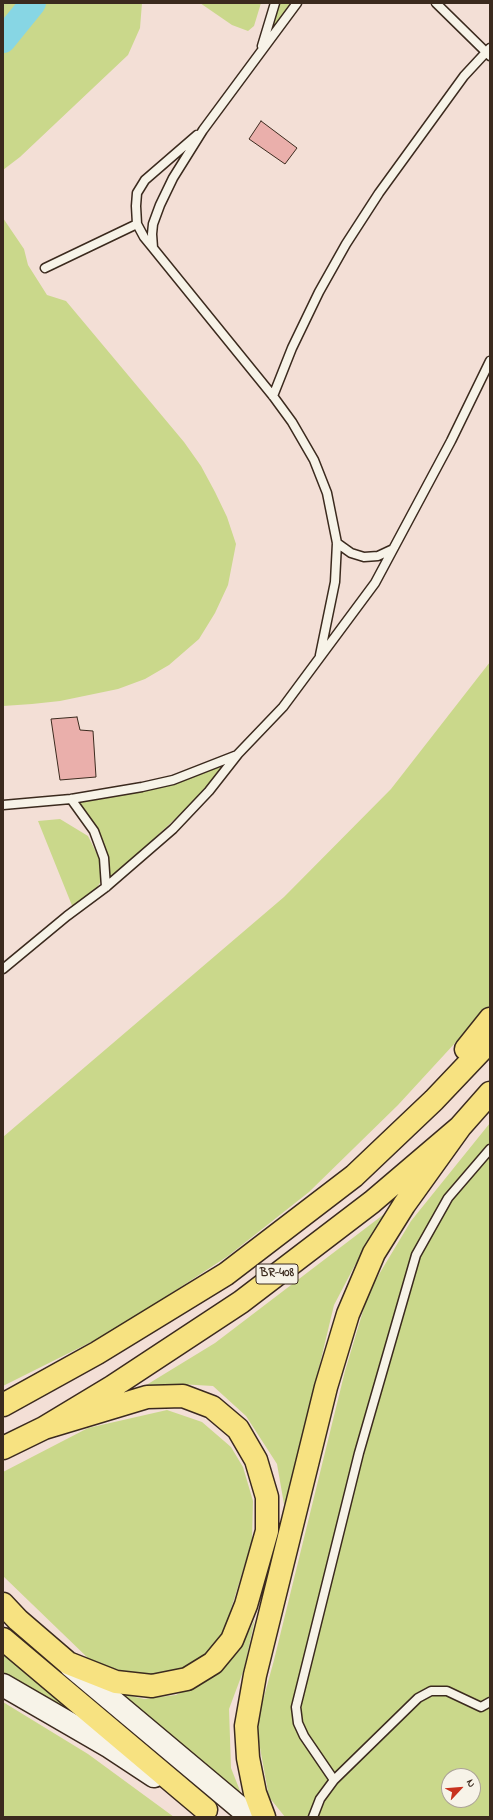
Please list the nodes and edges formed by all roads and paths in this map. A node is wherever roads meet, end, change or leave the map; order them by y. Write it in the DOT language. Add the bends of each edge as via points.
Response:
graph roads {
  1 [pos="275,3"];
  2 [pos="297,3"];
  3 [pos="436,3"];
  4 [pos="261,51"];
  5 [pos="489,52"];
  6 [pos="203,130"];
  7 [pos="137,224"];
  8 [pos="153,248"];
  9 [pos="45,268"];
  10 [pos="490,362"];
  11 [pos="273,396"];
  12 [pos="336,543"];
  13 [pos="393,549"];
  14 [pos="320,659"];
  15 [pos="238,754"];
  16 [pos="71,799"];
  17 [pos="3,806"];
  18 [pos="106,887"];
  19 [pos="3,969"];
  20 [pos="490,1019"];
  21 [pos="490,1040"];
  22 [pos="490,1093"];
  23 [pos="408,1125"];
  24 [pos="460,1127"];
  25 [pos="490,1149"];
  26 [pos="3,1405"];
  27 [pos="44,1428"];
  28 [pos="3,1448"];
  29 [pos="3,1604"];
  30 [pos="3,1639"];
  31 [pos="68,1663"];
  32 [pos="3,1685"];
  33 [pos="490,1702"];
  34 [pos="334,1780"];
  35 [pos="211,1814"];
  36 [pos="251,1817"];
  37 [pos="264,1817"];
  38 [pos="313,1817"];
  1 -- 4 [label="lane"];
  2 -- 4 [label="lane"];
  3 -- 5 [label="lane"];
  4 -- 6 [label="lane"];
  5 -- 11 [label="lane" via="464,76 379,193 346,244 292,348"];
  6 -- 7 [label="lane" via="145,180 137,193"];
  6 -- 8 [label="lane" via="173,178 160,205 153,224"];
  7 -- 8 [label="lane"];
  7 -- 9 [label="lane"];
  8 -- 11 [label="lane"];
  10 -- 13 [label="lane"];
  11 -- 12 [label="lane" via="314,460 327,493"];
  12 -- 13 [label="lane" via="364,557 378,556"];
  12 -- 14 [label="lane" via="335,582"];
  13 -- 14 [label="lane" via="375,583"];
  14 -- 15 [label="lane" via="283,707"];
  15 -- 16 [label="lane" via="173,780"];
  15 -- 18 [label="lane" via="209,791 173,829"];
  16 -- 17 [label="lane"];
  16 -- 18 [label="lane" via="94,831 104,858"];
  18 -- 19 [label="lane"];
  20 -- 23 [label="highway"];
  21 -- 23 [label="highway, BR-408"];
  22 -- 24 [label="highway, BR-408"];
  23 -- 26 [label="highway, BR-408" via="354,1176 226,1274 98,1354"];
  24 -- 27 [label="highway, BR-408" via="372,1202 241,1302 112,1387"];
  24 -- 37 [label="highway" via="404,1205 374,1254 348,1314 326,1387 255,1675 246,1726 248,1758 255,1793"];
  25 -- 34 [label="lane" via="448,1198 416,1255 359,1453 301,1684 296,1707 298,1723"];
  27 -- 28 [label="highway, BR-408"];
  27 -- 31 [label="highway" via="148,1398 183,1396 212,1407 238,1429 256,1460 268,1497 267,1531 246,1605 232,1640 213,1663 187,1679 152,1686 116,1682"];
  29 -- 31 [label="highway"];
  30 -- 35 [label="highway"];
  31 -- 36 [label="street"];
  32 -- 35 [label="street" via="110,1747"];
  33 -- 34 [label="lane" via="481,1707 447,1691 431,1692 418,1698"];
  34 -- 38 [label="lane" via="320,1799"];
}
